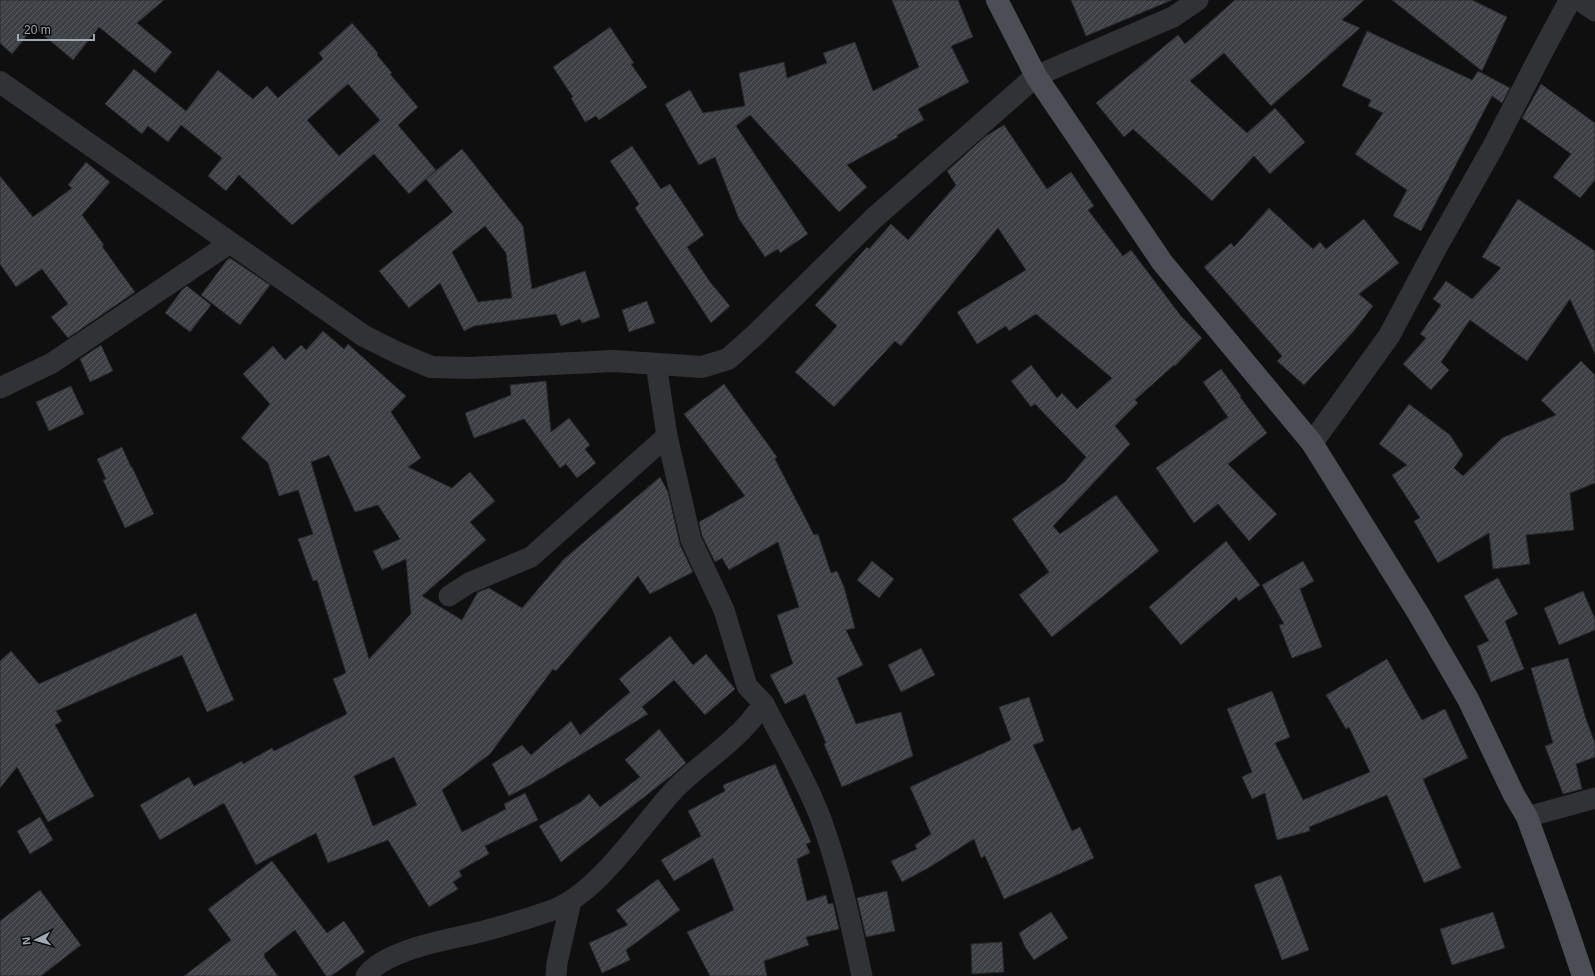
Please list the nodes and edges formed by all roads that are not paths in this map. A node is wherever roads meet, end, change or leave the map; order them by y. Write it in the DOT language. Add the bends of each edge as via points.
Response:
graph roads {
  1 [pos="997,0"];
  2 [pos="1198,0"];
  3 [pos="1570,0"];
  4 [pos="1579,0"];
  5 [pos="1595,11"];
  6 [pos="1036,76"];
  7 [pos="0,82"];
  8 [pos="230,243"];
  9 [pos="656,364"];
  10 [pos="0,388"];
  11 [pos="667,436"];
  12 [pos="1312,443"];
  13 [pos="449,596"];
  14 [pos="764,704"];
  15 [pos="1595,798"];
  16 [pos="1527,817"];
  17 [pos="571,901"];
  18 [pos="366,976"];
  19 [pos="556,976"];
  20 [pos="862,976"];
  21 [pos="1583,976"];
  1 -- 6 [label="main road"];
  2 -- 6 [label="street" via="1173,17"];
  3 -- 12 [label="street" via="1390,336"];
  4 -- 5 [label="street"];
  6 -- 9 [label="street" via="873,219 756,335 728,359 702,367"];
  6 -- 12 [label="main road" via="1162,262"];
  7 -- 8 [label="street"];
  8 -- 9 [label="street" via="364,336 431,367 470,368 614,361"];
  8 -- 10 [label="street" via="52,363"];
  9 -- 11 [label="street"];
  11 -- 13 [label="street" via="531,557 469,583"];
  11 -- 14 [label="street" via="691,540 724,610 747,686"];
  12 -- 16 [label="main road" via="1418,613 1468,699"];
  14 -- 17 [label="street" via="739,734 676,789 601,876"];
  14 -- 20 [label="street" via="822,821 840,876"];
  15 -- 16 [label="street"];
  16 -- 21 [label="main road"];
  17 -- 18 [label="street" via="551,911 391,956"];
  17 -- 19 [label="street"];
}
